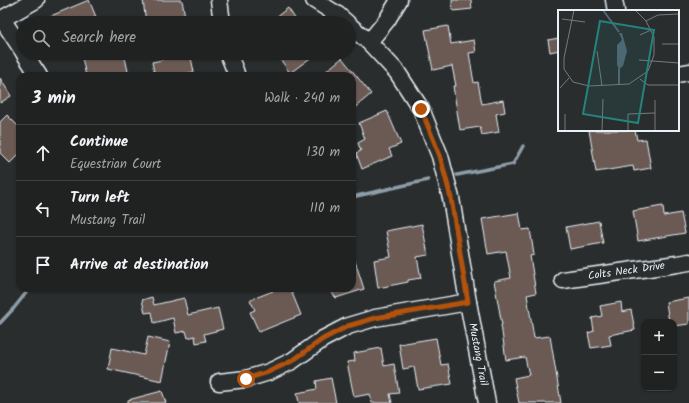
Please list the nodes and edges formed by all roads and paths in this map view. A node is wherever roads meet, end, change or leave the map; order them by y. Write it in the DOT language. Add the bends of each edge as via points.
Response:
graph roads {
  1 [pos="36,0"];
  2 [pos="219,0"];
  3 [pos="314,0"];
  4 [pos="400,0"];
  5 [pos="614,0"];
  6 [pos="616,10"];
  7 [pos="221,16"];
  8 [pos="338,16"];
  9 [pos="1,19"];
  10 [pos="356,31"];
  11 [pos="16,41"];
  12 [pos="369,42"];
  13 [pos="29,60"];
  14 [pos="231,60"];
  15 [pos="36,72"];
  16 [pos="236,72"];
  17 [pos="689,72"];
  18 [pos="679,74"];
  19 [pos="689,262"];
  20 [pos="563,280"];
  21 [pos="468,302"];
  22 [pos="219,382"];
  23 [pos="487,403"];
  1 -- 9 [label="street"];
  2 -- 7 [label="street"];
  3 -- 8 [label="street, Mustang Trail"];
  4 -- 12 [label="street"];
  5 -- 6 [label="street"];
  9 -- 11 [label="street"];
  10 -- 12 [label="street, Mustang Trail"];
  12 -- 21 [label="street, Mustang Trail" via="397,72 421,109 440,156 451,198"];
  13 -- 15 [label="street"];
  14 -- 16 [label="street"];
  17 -- 18 [label="street"];
  19 -- 20 [label="street, Colts Neck Drive"];
  21 -- 22 [label="street" via="375,318 348,326 323,339 292,361 268,372 246,379"];
  21 -- 23 [label="street, Mustang Trail"];
}
